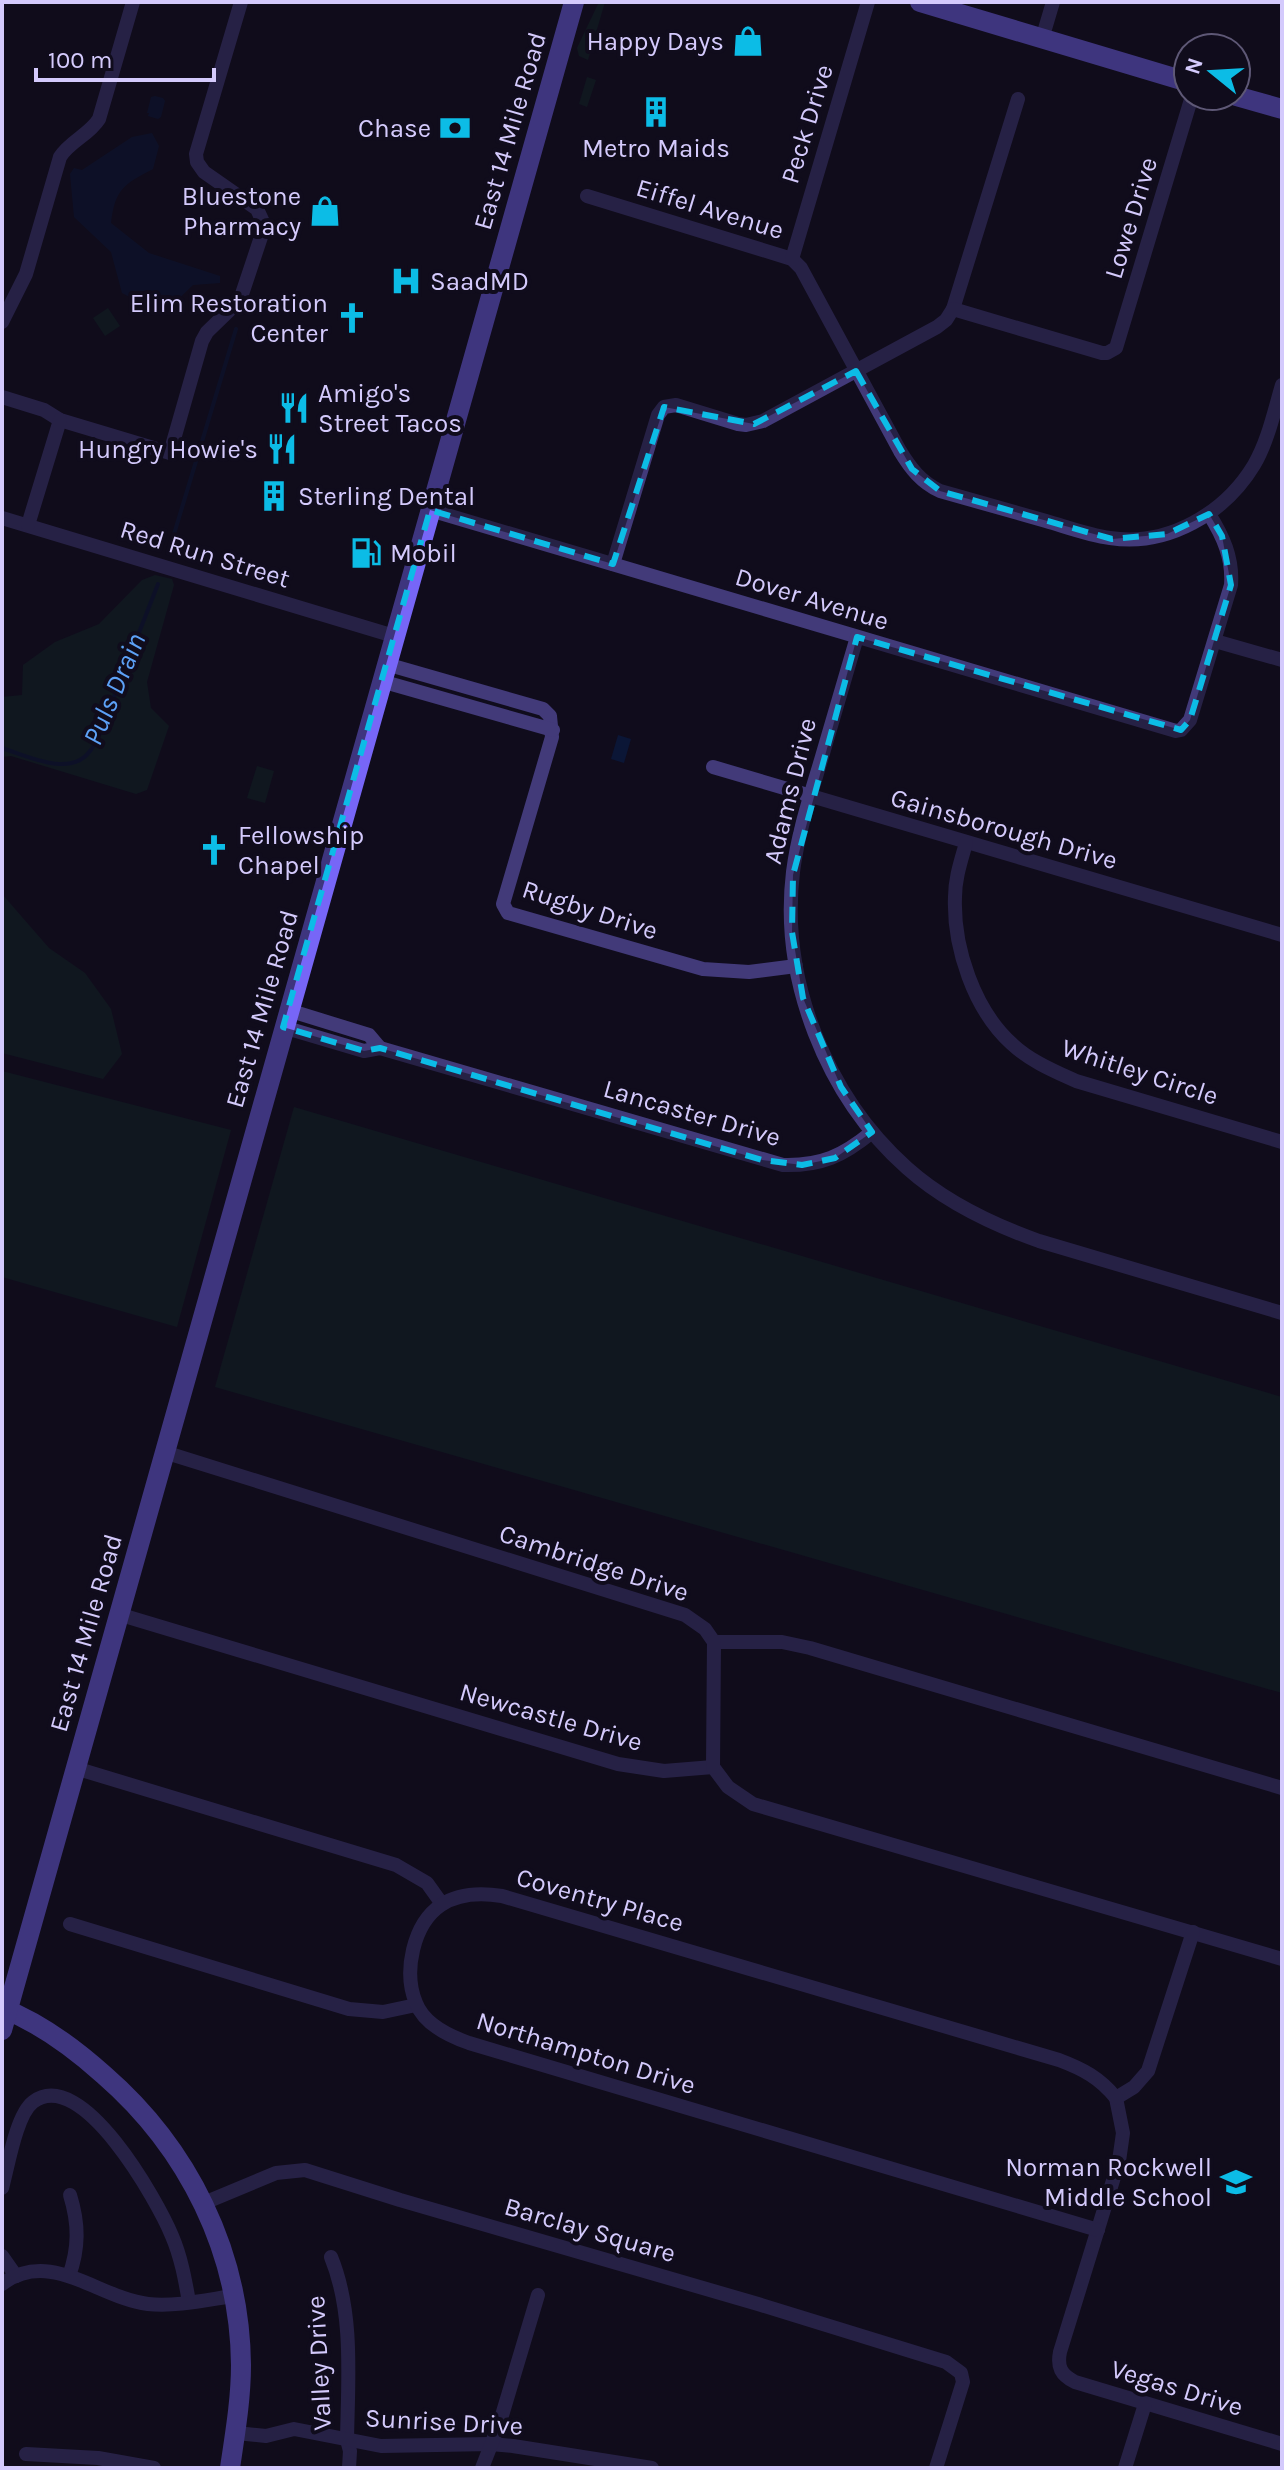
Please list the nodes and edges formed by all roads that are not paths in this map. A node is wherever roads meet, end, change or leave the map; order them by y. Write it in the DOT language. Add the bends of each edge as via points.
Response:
graph roads {
  1 [pos="133,2"];
  2 [pos="241,2"];
  3 [pos="574,2"];
  4 [pos="868,2"];
  5 [pos="920,2"];
  6 [pos="1053,2"];
  7 [pos="1042,39"];
  8 [pos="1172,77"];
  9 [pos="1018,99"];
  10 [pos="1252,101"];
  11 [pos="1282,109"];
  12 [pos="1187,112"];
  13 [pos="587,196"];
  14 [pos="792,259"];
  15 [pos="953,309"];
  16 [pos="2,322"];
  17 [pos="856,371"];
  18 [pos="1282,385"];
  19 [pos="2,397"];
  20 [pos="60,420"];
  21 [pos="430,510"];
  22 [pos="1209,514"];
  23 [pos="2,518"];
  24 [pos="28,525"];
  25 [pos="613,564"];
  26 [pos="394,636"];
  27 [pos="857,637"];
  28 [pos="1215,641"];
  29 [pos="1282,660"];
  30 [pos="384,672"];
  31 [pos="713,767"];
  32 [pos="810,796"];
  33 [pos="966,843"];
  34 [pos="1282,935"];
  35 [pos="796,966"];
  36 [pos="286,1019"];
  37 [pos="872,1132"];
  38 [pos="1282,1142"];
  39 [pos="1282,1313"];
  40 [pos="164,1452"];
  41 [pos="118,1614"];
  42 [pos="714,1642"];
  43 [pos="713,1767"];
  44 [pos="75,1768"];
  45 [pos="1282,1788"];
  46 [pos="442,1904"];
  47 [pos="70,1924"];
  48 [pos="1193,1932"];
  49 [pos="1282,1959"];
  50 [pos="416,2005"];
  51 [pos="5,2009"];
  52 [pos="2,2030"];
  53 [pos="1116,2098"];
  54 [pos="2,2188"];
  55 [pos="70,2195"];
  56 [pos="204,2203"];
  57 [pos="1098,2230"];
  58 [pos="2,2256"];
  59 [pos="331,2257"];
  60 [pos="16,2276"];
  61 [pos="69,2276"];
  62 [pos="2,2284"];
  63 [pos="538,2295"];
  64 [pos="233,2296"];
  65 [pos="189,2302"];
  66 [pos="1145,2404"];
  67 [pos="236,2433"];
  68 [pos="347,2440"];
  69 [pos="491,2444"];
  70 [pos="1282,2444"];
  71 [pos="26,2454"];
  72 [pos="154,2468"];
  73 [pos="230,2468"];
  74 [pos="349,2468"];
  75 [pos="482,2468"];
  76 [pos="652,2468"];
  77 [pos="936,2468"];
  78 [pos="1125,2468"];
  1 -- 16 [label="street" via="99,119 60,157 26,274"];
  2 -- 20 [label="street" via="196,154 204,172 257,209 263,222 240,300 202,341 170,453"];
  3 -- 21 [label="main road, East 14 Mile Road"];
  4 -- 14 [label="street, Peck Drive"];
  5 -- 7 [label="main road"];
  6 -- 7 [label="street"];
  7 -- 8 [label="main road"];
  9 -- 15 [label="street"];
  10 -- 11 [label="main road"];
  12 -- 15 [label="street, Lowe Drive" via="1112,351 1102,353"];
  13 -- 14 [label="street, Eiffel Avenue"];
  14 -- 17 [label="street, Eiffel Avenue"];
  15 -- 17 [label="street" via="937,327"];
  17 -- 22 [label="street, Eiffel Avenue" via="912,469 940,491 1112,539 1167,534"];
  17 -- 25 [label="street" via="754,424 676,405 664,407"];
  18 -- 22 [label="street, Eiffel Avenue" via="1254,465"];
  19 -- 20 [label="street"];
  20 -- 24 [label="street"];
  21 -- 25 [label="street, Dover Avenue"];
  21 -- 26 [label="main road, East 14 Mile Road"];
  22 -- 28 [label="street" via="1222,536 1232,573"];
  23 -- 24 [label="street, Red Run Street"];
  24 -- 26 [label="street, Red Run Street"];
  25 -- 27 [label="street, Dover Avenue"];
  26 -- 30 [label="main road, East 14 Mile Road"];
  27 -- 28 [label="street, Dover Avenue" via="1169,730 1181,730 1190,720"];
  27 -- 32 [label="street, Adams Drive"];
  28 -- 29 [label="street"];
  30 -- 35 [label="street, Rugby Drive" via="553,730 504,898 508,913 703,969 749,972"];
  30 -- 36 [label="main road, East 14 Mile Road"];
  31 -- 32 [label="street, Gainsborough Drive"];
  32 -- 33 [label="street, Gainsborough Drive"];
  32 -- 35 [label="street, Adams Drive" via="793,875"];
  33 -- 34 [label="street, Gainsborough Drive"];
  33 -- 38 [label="street, Whitley Circle" via="954,900 960,947 970,982 1011,1043 1076,1081"];
  35 -- 37 [label="street, Adams Drive" via="825,1057"];
  36 -- 37 [label="street, Lancaster Drive" via="364,1051 380,1048 783,1165 835,1158"];
  36 -- 40 [label="main road, East 14 Mile Road"];
  37 -- 39 [label="street" via="924,1181 1002,1227"];
  40 -- 41 [label="main road, East 14 Mile Road"];
  40 -- 42 [label="street, Cambridge Drive" via="685,1615"];
  41 -- 43 [label="street, Newcastle Drive" via="618,1764 664,1771"];
  41 -- 44 [label="main road, East 14 Mile Road"];
  42 -- 43 [label="street"];
  42 -- 45 [label="street" via="769,1641 810,1648"];
  43 -- 48 [label="street" via="728,1787 753,1804"];
  44 -- 46 [label="street" via="396,1865 421,1877"];
  44 -- 51 [label="main road, East 14 Mile Road"];
  46 -- 50 [label="street" via="424,1925 412,1956"];
  46 -- 53 [label="street, Coventry Place" via="479,1894 502,1896 1059,2060 1088,2071"];
  47 -- 50 [label="street" via="349,2009 383,2012"];
  48 -- 49 [label="street"];
  48 -- 53 [label="street" via="1154,2060 1143,2079"];
  50 -- 57 [label="street, Northampton Drive" via="433,2024 469,2043"];
  51 -- 52 [label="main road, East 14 Mile Road"];
  51 -- 56 [label="main road" via="84,2059 127,2095 168,2143"];
  53 -- 57 [label="street" via="1122,2146"];
  54 -- 65 [label="street" via="23,2116 33,2102 65,2097 118,2147 145,2182 174,2239"];
  55 -- 61 [label="street" via="78,2237"];
  56 -- 64 [label="main road" via="223,2249"];
  56 -- 77 [label="street, Barclay Square" via="276,2173 305,2170 933,2357 961,2373 963,2382"];
  57 -- 66 [label="street, Vegas Drive" via="1060,2352 1061,2371 1075,2382"];
  58 -- 60 [label="street"];
  59 -- 68 [label="street, Valley Drive" via="347,2325"];
  60 -- 61 [label="street" via="41,2270"];
  60 -- 62 [label="street"];
  61 -- 65 [label="street" via="134,2301"];
  63 -- 69 [label="street"];
  64 -- 65 [label="street"];
  64 -- 67 [label="main road" via="241,2366"];
  66 -- 70 [label="street, Vegas Drive"];
  66 -- 78 [label="street"];
  67 -- 68 [label="street, Sunrise Drive" via="266,2436 294,2429"];
  67 -- 73 [label="main road"];
  68 -- 69 [label="street, Sunrise Drive" via="408,2447"];
  68 -- 74 [label="street, Valley Drive"];
  69 -- 75 [label="street"];
  69 -- 76 [label="street, Sunrise Drive"];
  71 -- 72 [label="street"];
}
